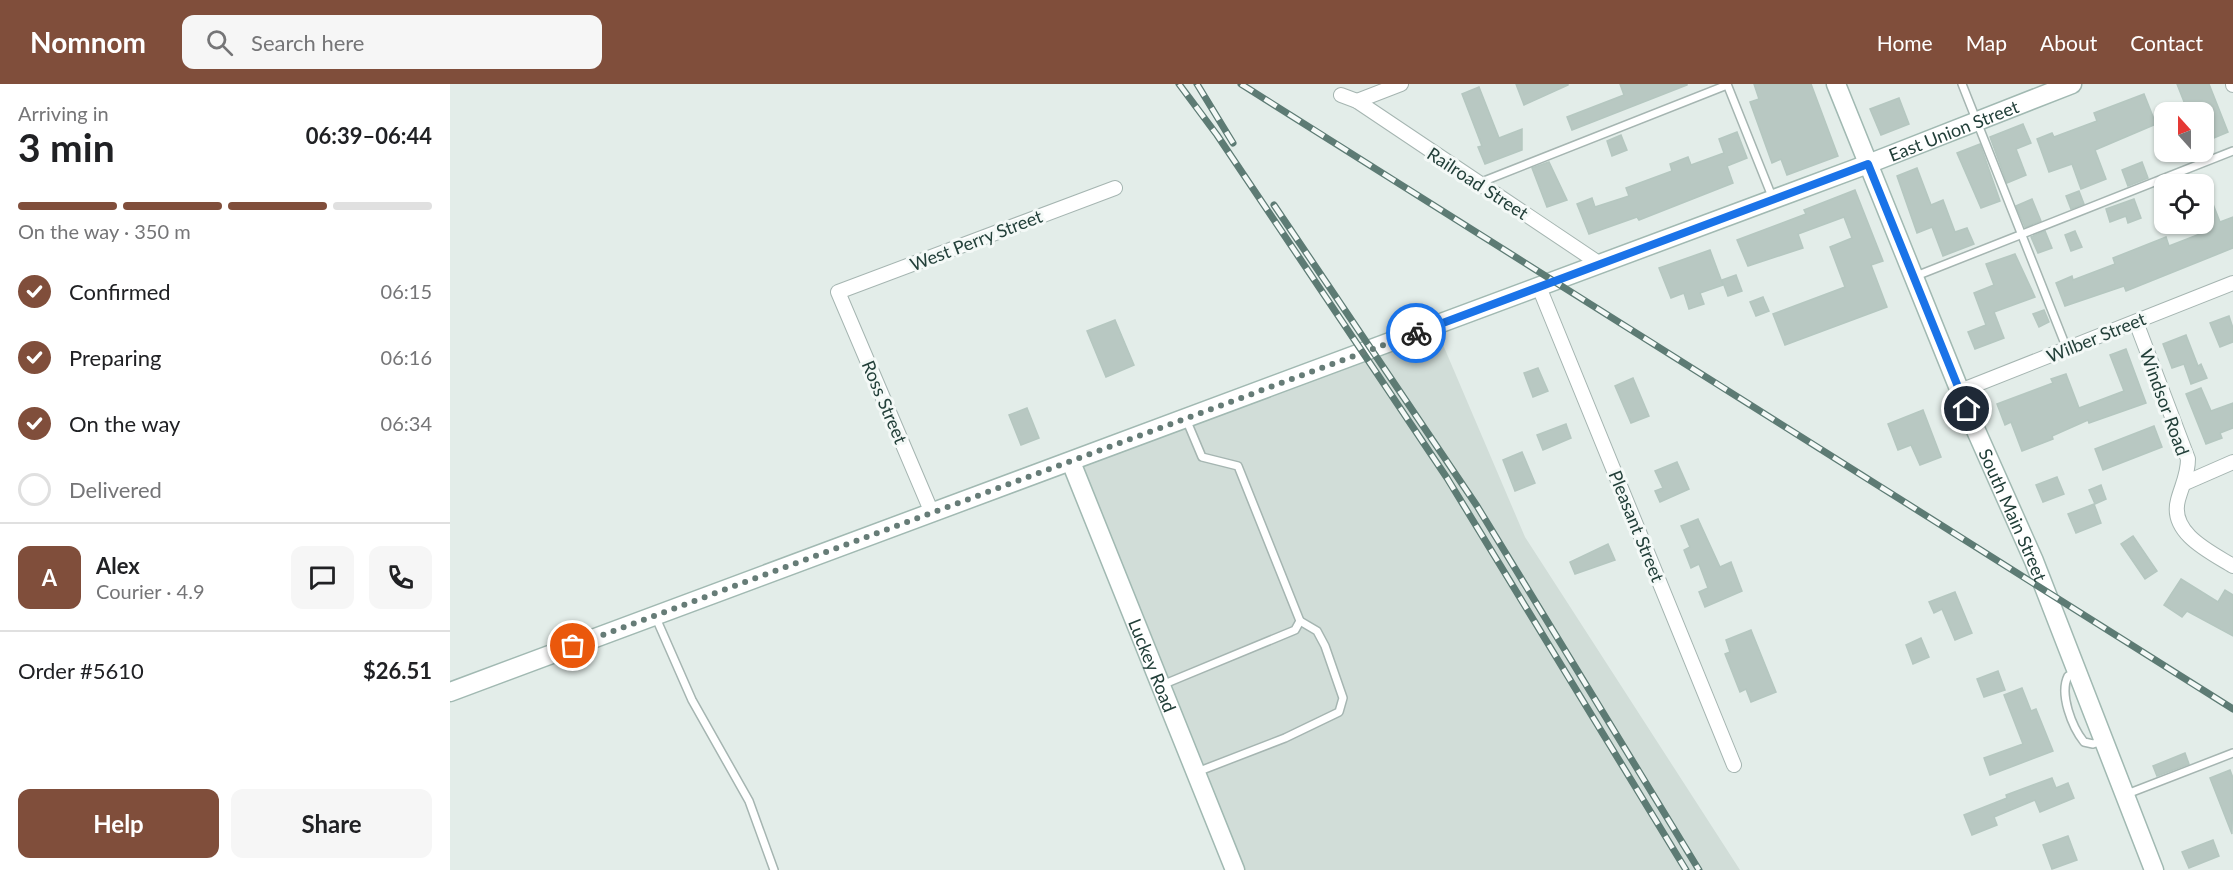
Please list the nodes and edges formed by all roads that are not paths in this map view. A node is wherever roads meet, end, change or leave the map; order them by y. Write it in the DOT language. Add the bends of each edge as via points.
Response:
graph roads {
  1 [pos="1401,84"];
  2 [pos="1727,84"];
  3 [pos="1836,84"];
  4 [pos="1962,84"];
  5 [pos="2072,84"];
  6 [pos="1341,95"];
  7 [pos="1357,101"];
  8 [pos="1977,121"];
  9 [pos="2233,151"];
  10 [pos="1868,164"];
  11 [pos="1479,183"];
  12 [pos="1115,188"];
  13 [pos="1773,200"];
  14 [pos="2022,234"];
  15 [pos="1600,264"];
  16 [pos="1914,277"];
  17 [pos="2233,283"];
  18 [pos="1539,287"];
  19 [pos="838,292"];
  20 [pos="2136,321"];
  21 [pos="2067,349"];
  22 [pos="1960,391"];
  23 [pos="1186,418"];
  24 [pos="1071,462"];
  25 [pos="2233,462"];
  26 [pos="2185,483"];
  27 [pos="932,513"];
  28 [pos="2233,567"];
  29 [pos="656,616"];
  30 [pos="1300,621"];
  31 [pos="1159,686"];
  32 [pos="450,692"];
  33 [pos="2233,753"];
  34 [pos="1734,765"];
  35 [pos="1195,773"];
  36 [pos="2125,795"];
  37 [pos="774,870"];
  38 [pos="1235,870"];
  39 [pos="2154,870"];
  1 -- 7 [label="street"];
  2 -- 11 [label="lane"];
  2 -- 13 [label="lane"];
  3 -- 10 [label="street, South Main Street"];
  4 -- 8 [label="lane"];
  5 -- 8 [label="street, East Union Street"];
  6 -- 7 [label="street, Railroad Street"];
  7 -- 11 [label="street, Railroad Street"];
  8 -- 10 [label="street, East Union Street"];
  8 -- 14 [label="lane"];
  9 -- 14 [label="lane"];
  10 -- 13 [label="street, East Union Street"];
  10 -- 16 [label="street, South Main Street"];
  11 -- 15 [label="street, Railroad Street"];
  12 -- 19 [label="street, West Perry Street"];
  13 -- 15 [label="street, East Union Street"];
  14 -- 16 [label="lane"];
  14 -- 21 [label="lane"];
  15 -- 18 [label="street, East Union Street"];
  16 -- 22 [label="street, South Main Street"];
  17 -- 20 [label="street, Wilber Street"];
  18 -- 23 [label="street, East Union Street"];
  18 -- 34 [label="street, Pleasant Street"];
  19 -- 27 [label="street, Ross Street"];
  20 -- 21 [label="street, Wilber Street"];
  20 -- 26 [label="street, Windsor Road" via="2188,459"];
  21 -- 22 [label="street, Wilber Street"];
  22 -- 36 [label="street, South Main Street" via="2034,561"];
  23 -- 24 [label="street, East Union Street"];
  23 -- 30 [label="lane" via="1202,456 1238,466"];
  24 -- 27 [label="street, East Union Street"];
  24 -- 31 [label="street, Luckey Road"];
  25 -- 26 [label="street"];
  26 -- 28 [label="street, Windsor Road" via="2176,507 2184,532"];
  27 -- 29 [label="street, East Union Street"];
  29 -- 32 [label="street, East Union Street"];
  29 -- 37 [label="lane" via="692,700 749,801"];
  30 -- 31 [label="lane" via="1294,630"];
  30 -- 35 [label="lane" via="1317,631 1325,646 1343,698 1339,712"];
  31 -- 35 [label="street, Luckey Road"];
  33 -- 36 [label="lane"];
  35 -- 38 [label="street, Luckey Road"];
  36 -- 39 [label="street, South Main Street"];
}
